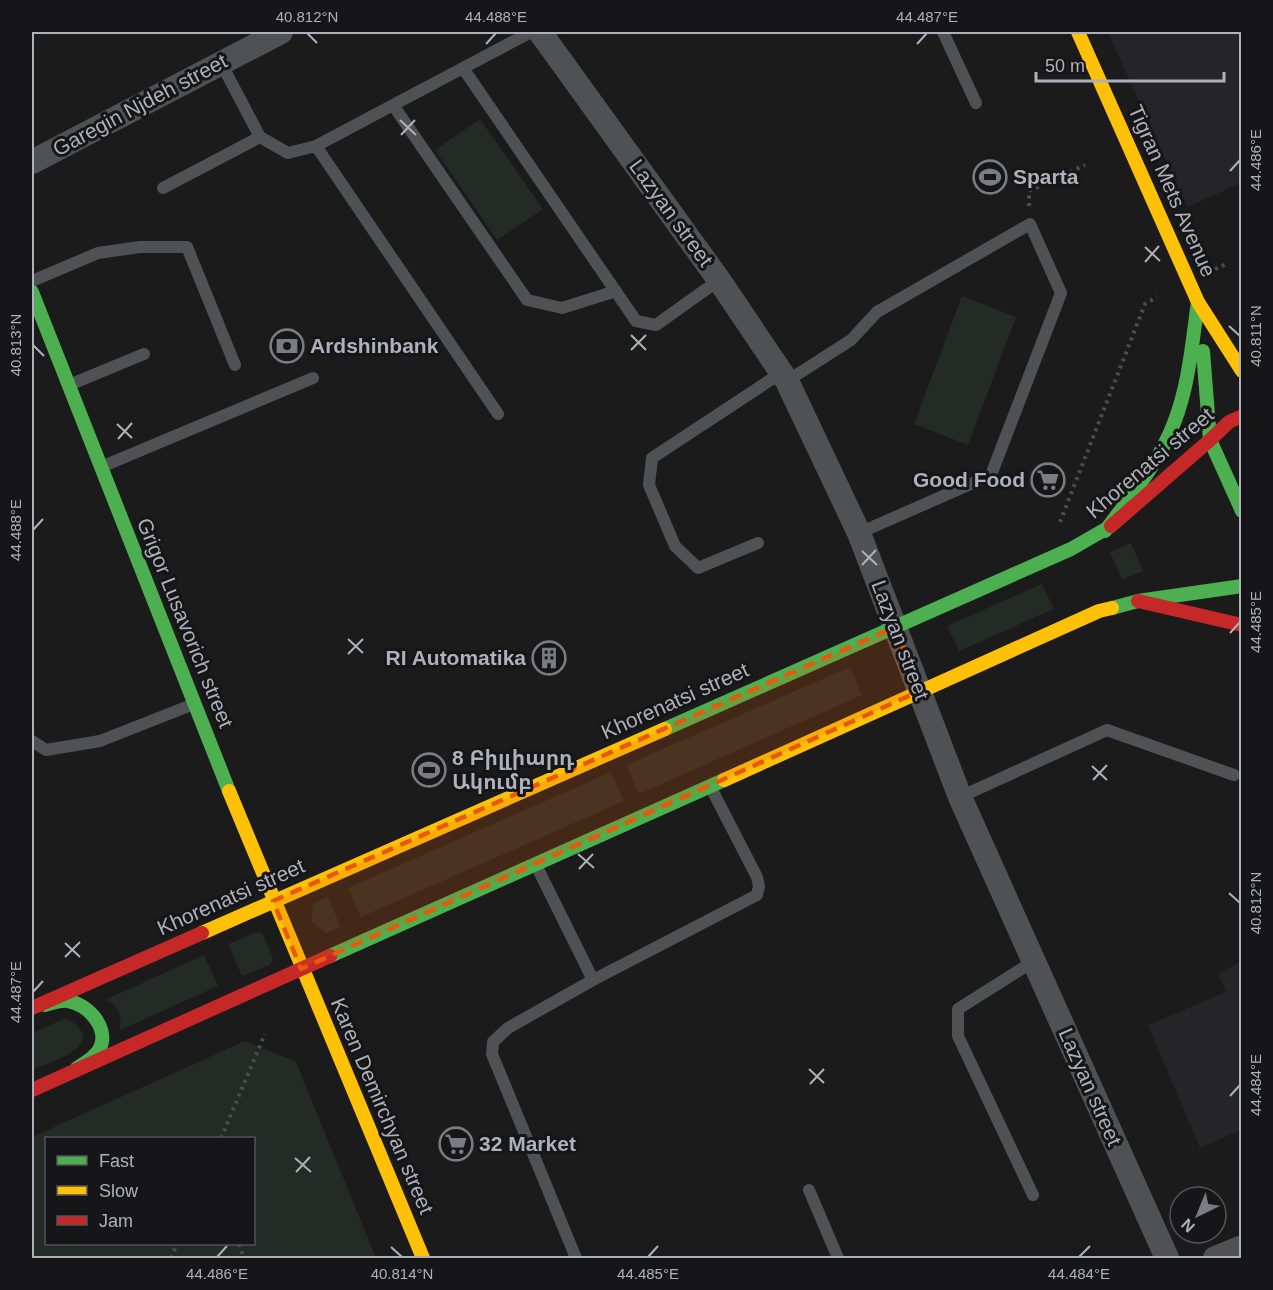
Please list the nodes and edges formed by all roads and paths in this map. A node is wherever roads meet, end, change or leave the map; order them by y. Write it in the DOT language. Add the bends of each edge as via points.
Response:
graph roads {
  1 [pos="281,32"];
  2 [pos="531,32"];
  3 [pos="540,32"];
  4 [pos="943,32"];
  5 [pos="1078,32"];
  6 [pos="221,63"];
  7 [pos="463,68"];
  8 [pos="976,103"];
  9 [pos="393,105"];
  10 [pos="260,137"];
  11 [pos="316,146"];
  12 [pos="32,162"];
  13 [pos="1085,165"];
  14 [pos="162,188"];
  15 [pos="1030,224"];
  16 [pos="1228,263"];
  17 [pos="1215,269"];
  18 [pos="719,280"];
  19 [pos="32,281"];
  20 [pos="616,291"];
  21 [pos="32,292"];
  22 [pos="1156,297"];
  23 [pos="1198,302"];
  24 [pos="1242,342"];
  25 [pos="1228,348"];
  26 [pos="144,354"];
  27 [pos="235,365"];
  28 [pos="1242,371"];
  29 [pos="784,377"];
  30 [pos="313,378"];
  31 [pos="68,385"];
  32 [pos="498,414"];
  33 [pos="1242,416"];
  34 [pos="1210,440"];
  35 [pos="101,467"];
  36 [pos="1242,511"];
  37 [pos="1062,530"];
  38 [pos="1105,531"];
  39 [pos="859,533"];
  40 [pos="758,543"];
  41 [pos="1242,586"];
  42 [pos="1138,601"];
  43 [pos="1242,625"];
  44 [pos="895,627"];
  45 [pos="920,692"];
  46 [pos="194,704"];
  47 [pos="32,741"];
  48 [pos="1234,775"];
  49 [pos="710,786"];
  50 [pos="960,797"];
  51 [pos="535,864"];
  52 [pos="273,901"];
  53 [pos="1034,962"];
  54 [pos="301,969"];
  55 [pos="593,980"];
  56 [pos="32,1008"];
  57 [pos="265,1034"];
  58 [pos="65,1075"];
  59 [pos="32,1090"];
  60 [pos="221,1137"];
  61 [pos="809,1190"];
  62 [pos="1033,1194"];
  63 [pos="1242,1247"];
  64 [pos="423,1258"];
  65 [pos="576,1258"];
  66 [pos="838,1258"];
  67 [pos="1167,1258"];
  68 [pos="1215,1258"];
  1 -- 6 [label="street, Garegin Njdeh street"];
  2 -- 7 [label="lane"];
  3 -- 18 [label="street, Lazyan street"];
  4 -- 8 [label="lane"];
  5 -- 23 [label="street, Tigran Mets Avenue"];
  6 -- 10 [label="lane"];
  6 -- 12 [label="street, Garegin Njdeh street"];
  7 -- 9 [label="lane"];
  7 -- 20 [label="lane"];
  9 -- 11 [label="lane"];
  9 -- 20 [label="lane" via="527,300 562,308"];
  10 -- 11 [label="lane" via="288,153"];
  10 -- 14 [label="lane"];
  11 -- 32 [label="lane"];
  13 -- 15 [label="path" via="1029,190"];
  15 -- 29 [label="lane" via="877,312 851,340"];
  15 -- 39 [label="lane" via="1061,293 991,475"];
  16 -- 17 [label="path"];
  18 -- 20 [label="lane" via="656,325 636,321"];
  18 -- 29 [label="street, Lazyan street"];
  19 -- 27 [label="lane" via="98,253 140,247 187,247"];
  21 -- 31 [label="street, Grigor Lusavorich street"];
  22 -- 37 [label="path" via="1145,304 1059,520"];
  23 -- 25 [label="street, Tigran Mets Avenue"];
  23 -- 34 [label="street, Tigran Mets Avenue"];
  23 -- 38 [label="street" via="1185,384 1168,438"];
  24 -- 25 [label="lane"];
  25 -- 28 [label="street, Tigran Mets Avenue"];
  26 -- 31 [label="lane"];
  29 -- 39 [label="street, Lazyan street"];
  29 -- 40 [label="lane" via="652,458 649,485 675,546 698,568"];
  30 -- 35 [label="lane"];
  31 -- 35 [label="street, Grigor Lusavorich street"];
  33 -- 34 [label="street, Khorenatsi street"];
  34 -- 36 [label="street, Tigran Mets Avenue"];
  34 -- 38 [label="street, Khorenatsi street"];
  35 -- 46 [label="street, Grigor Lusavorich street"];
  38 -- 44 [label="street, Khorenatsi street"];
  39 -- 44 [label="street, Lazyan street"];
  41 -- 42 [label="street"];
  42 -- 43 [label="street"];
  42 -- 45 [label="street" via="1099,611"];
  44 -- 45 [label="street, Lazyan street"];
  44 -- 52 [label="street, Khorenatsi street"];
  45 -- 49 [label="street"];
  45 -- 50 [label="street, Lazyan street"];
  46 -- 47 [label="lane" via="99,741 46,750"];
  46 -- 52 [label="street, Grigor Lusavorich street"];
  48 -- 50 [label="lane" via="1107,730"];
  49 -- 51 [label="street"];
  49 -- 55 [label="lane" via="757,877 757,894"];
  50 -- 53 [label="street, Lazyan street"];
  51 -- 54 [label="street"];
  51 -- 55 [label="lane"];
  52 -- 54 [label="street, Grigor Lusavorich street"];
  52 -- 56 [label="street, Khorenatsi street"];
  53 -- 62 [label="lane" via="958,1010 958,1036"];
  53 -- 67 [label="street, Lazyan street"];
  54 -- 58 [label="street"];
  54 -- 64 [label="street, Karen Demirchyan street"];
  55 -- 65 [label="lane" via="508,1028 493,1042 492,1054"];
  56 -- 58 [label="street" via="66,1000 85,1006 99,1022 102,1041 93,1057"];
  57 -- 60 [label="path"];
  58 -- 59 [label="street"];
  61 -- 66 [label="lane"];
  63 -- 68 [label="street"];
}
